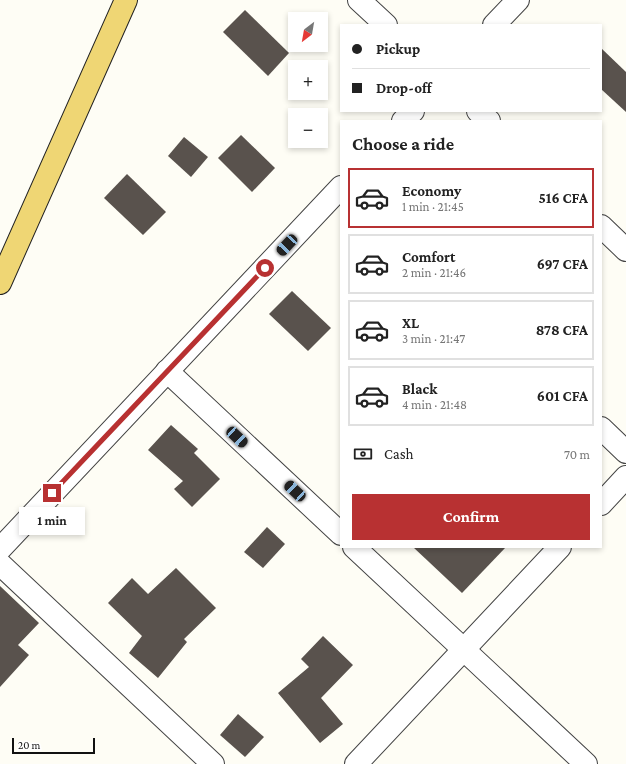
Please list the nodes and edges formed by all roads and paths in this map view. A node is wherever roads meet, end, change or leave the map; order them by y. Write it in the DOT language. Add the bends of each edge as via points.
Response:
graph roads {
  1 [pos="126,0"];
  2 [pos="360,0"];
  3 [pos="518,0"];
  4 [pos="385,24"];
  5 [pos="495,24"];
  6 [pos="412,112"];
  7 [pos="479,112"];
  8 [pos="405,120"];
  9 [pos="488,120"];
  10 [pos="340,188"];
  11 [pos="602,227"];
  12 [pos="626,250"];
  13 [pos="0,283"];
  14 [pos="167,371"];
  15 [pos="602,429"];
  16 [pos="626,452"];
  17 [pos="626,477"];
  18 [pos="602,503"];
  19 [pos="340,533"];
  20 [pos="355,548"];
  21 [pos="559,548"];
  22 [pos="0,549"];
  23 [pos="0,564"];
  24 [pos="464,650"];
  25 [pos="213,764"];
  26 [pos="356,764"];
  27 [pos="586,764"];
  1 -- 13 [label="main road"];
  2 -- 4 [label="street"];
  3 -- 5 [label="street"];
  6 -- 8 [label="street"];
  7 -- 9 [label="street"];
  10 -- 14 [label="street"];
  11 -- 12 [label="street"];
  14 -- 19 [label="street"];
  14 -- 22 [label="street"];
  15 -- 16 [label="street"];
  17 -- 18 [label="street"];
  20 -- 24 [label="street"];
  21 -- 24 [label="street"];
  23 -- 25 [label="street"];
  24 -- 26 [label="street"];
  24 -- 27 [label="street"];
}
